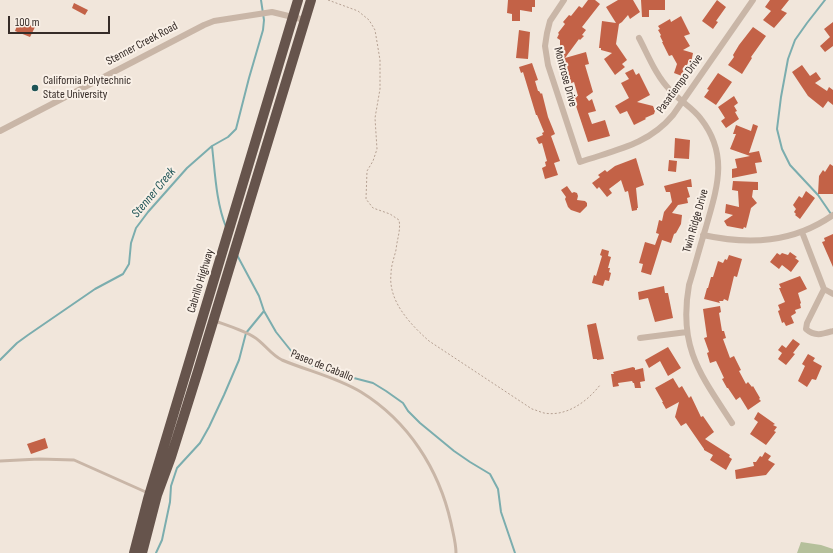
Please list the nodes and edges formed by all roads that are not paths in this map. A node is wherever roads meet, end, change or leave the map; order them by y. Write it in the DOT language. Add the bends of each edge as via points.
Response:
graph roads {
  1 [pos="298,0"];
  2 [pos="311,0"];
  3 [pos="564,0"];
  4 [pos="749,1"];
  5 [pos="293,16"];
  6 [pos="305,20"];
  7 [pos="639,38"];
  8 [pos="682,101"];
  9 [pos="0,131"];
  10 [pos="580,162"];
  11 [pos="833,215"];
  12 [pos="802,232"];
  13 [pos="704,235"];
  14 [pos="824,289"];
  15 [pos="833,294"];
  16 [pos="213,321"];
  17 [pos="833,331"];
  18 [pos="687,332"];
  19 [pos="640,338"];
  20 [pos="732,423"];
  21 [pos="0,461"];
  22 [pos="149,494"];
  23 [pos="134,553"];
  24 [pos="142,553"];
  25 [pos="456,553"];
  1 -- 5 [label="highway, Cabrillo Highway"];
  2 -- 6 [label="highway, Cabrillo Highway"];
  3 -- 10 [label="street, Montrose Drive" via="550,21 545,46 548,65"];
  4 -- 8 [label="street, Pasatiempo Drive"];
  5 -- 6 [label="street, Stenner Creek Road"];
  5 -- 9 [label="street, Stenner Creek Road" via="272,12 214,21 200,26"];
  5 -- 22 [label="highway, Cabrillo Highway"];
  6 -- 16 [label="highway, Cabrillo Highway"];
  7 -- 8 [label="street, Twin Ridge Drive" via="662,80"];
  8 -- 10 [label="street, Pasatiempo Drive" via="651,136"];
  8 -- 13 [label="street, Twin Ridge Drive" via="694,111 707,128 718,158 717,190"];
  11 -- 12 [label="street"];
  12 -- 13 [label="street" via="783,238 756,241 733,241"];
  12 -- 14 [label="street"];
  13 -- 18 [label="street, Twin Ridge Drive" via="686,301"];
  14 -- 15 [label="street"];
  14 -- 17 [label="street" via="806,329 819,335"];
  16 -- 24 [label="highway, Cabrillo Highway"];
  16 -- 25 [label="lane, Paseo de Caballo" via="254,336 281,359 360,391 392,415 429,463 448,511"];
  18 -- 19 [label="street"];
  18 -- 20 [label="street, Twin Ridge Drive" via="698,369"];
  21 -- 22 [label="lane" via="74,460"];
  22 -- 23 [label="highway, Cabrillo Highway"];
}
